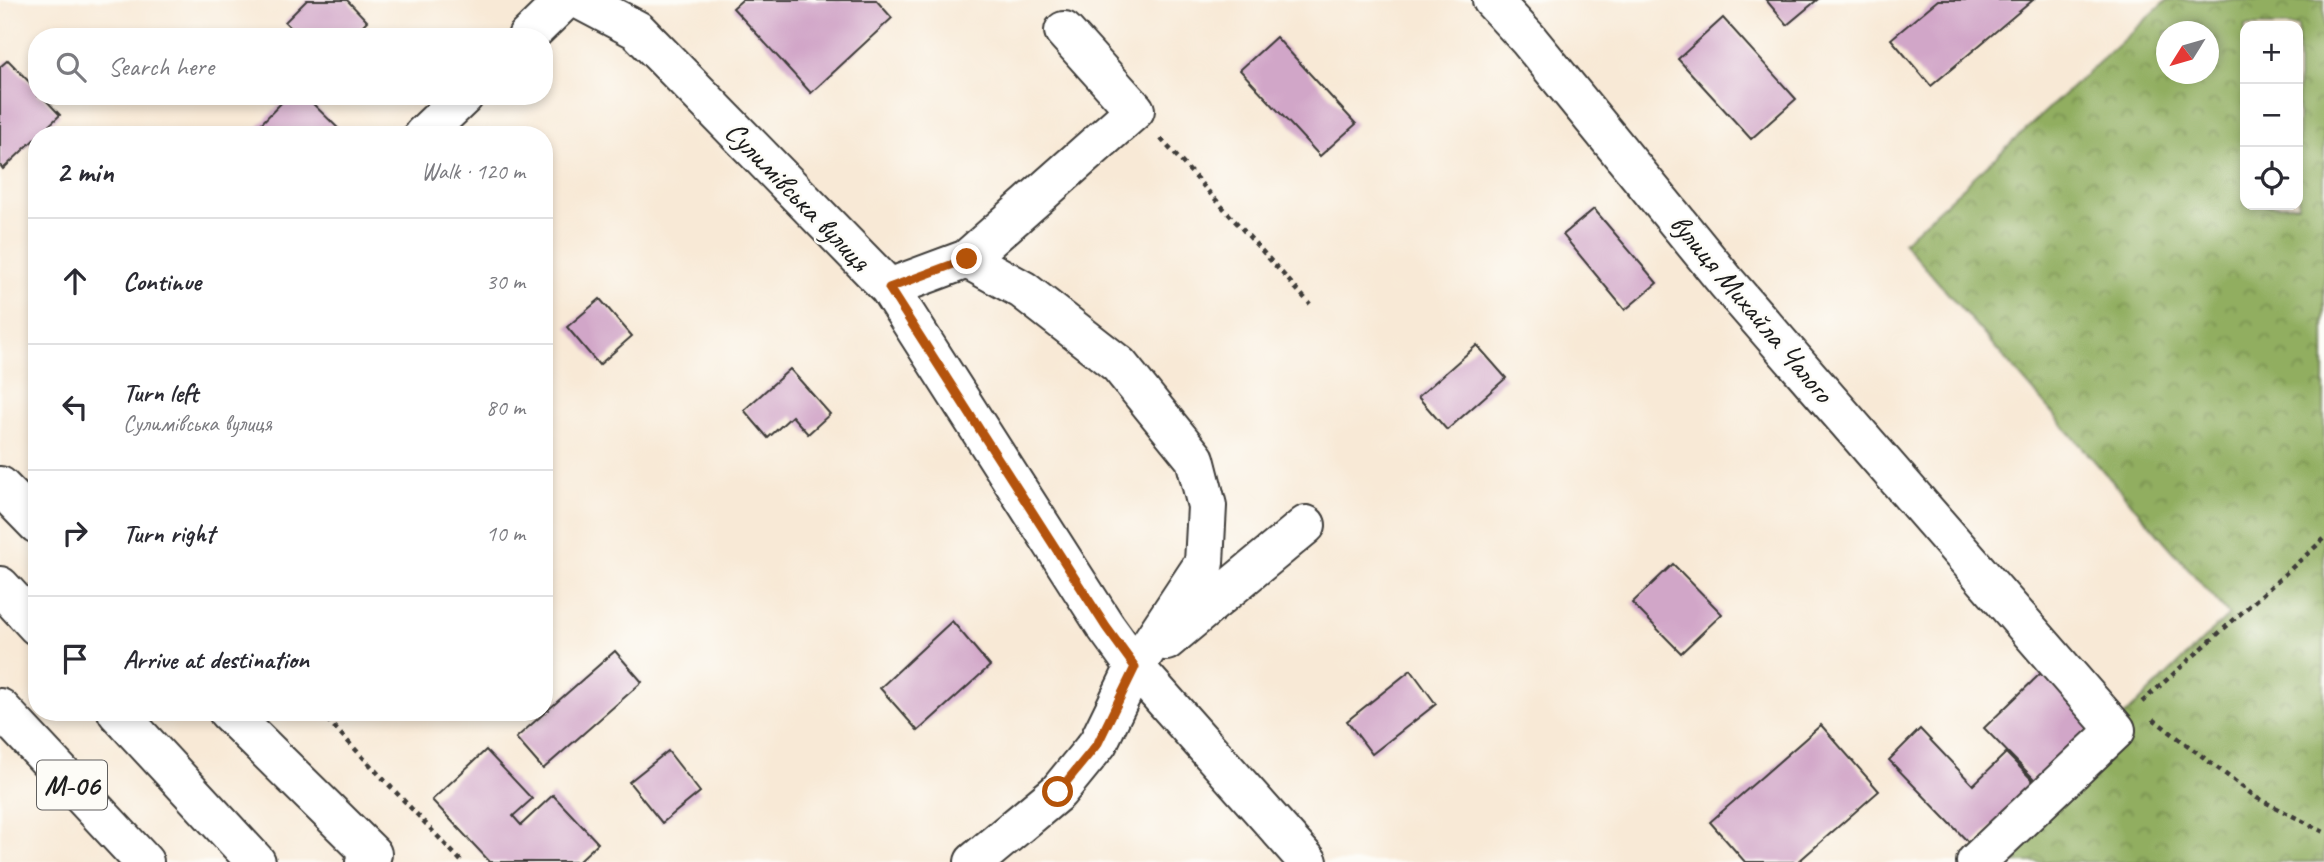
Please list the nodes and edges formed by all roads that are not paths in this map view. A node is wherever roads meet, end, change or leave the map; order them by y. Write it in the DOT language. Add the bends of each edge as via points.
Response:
graph roads {
  1 [pos="565,0"];
  2 [pos="580,0"];
  3 [pos="1492,0"];
  4 [pos="536,28"];
  5 [pos="1064,32"];
  6 [pos="455,105"];
  7 [pos="432,126"];
  8 [pos="967,259"];
  9 [pos="889,288"];
  10 [pos="1306,525"];
  11 [pos="0,586"];
  12 [pos="28,616"];
  13 [pos="1135,667"];
  14 [pos="0,708"];
  15 [pos="125,721"];
  16 [pos="237,721"];
  17 [pos="144,862"];
  18 [pos="256,862"];
  19 [pos="365,862"];
  20 [pos="974,862"];
  21 [pos="1308,862"];
  22 [pos="1976,862"];
  1 -- 4 [label="main road"];
  2 -- 9 [label="main road, Сулимівська вулиця" via="637,30"];
  3 -- 22 [label="main road, вулиця Михайла Чалого" via="1727,283 2016,613 2126,718"];
  5 -- 8 [label="main road" via="1135,110"];
  6 -- 7 [label="main road"];
  8 -- 9 [label="main road"];
  8 -- 13 [label="main road" via="1023,290 1119,365 1195,459 1206,506 1204,563"];
  9 -- 13 [label="main road, Сулимівська вулиця"];
  10 -- 13 [label="main road"];
  11 -- 12 [label="main road"];
  13 -- 20 [label="main road" via="1098,743 1058,792"];
  13 -- 21 [label="main road, Сулимівська вулиця"];
  14 -- 17 [label="main road, М-06"];
  15 -- 18 [label="main road, М-06"];
  16 -- 19 [label="main road" via="372,853"];
}
